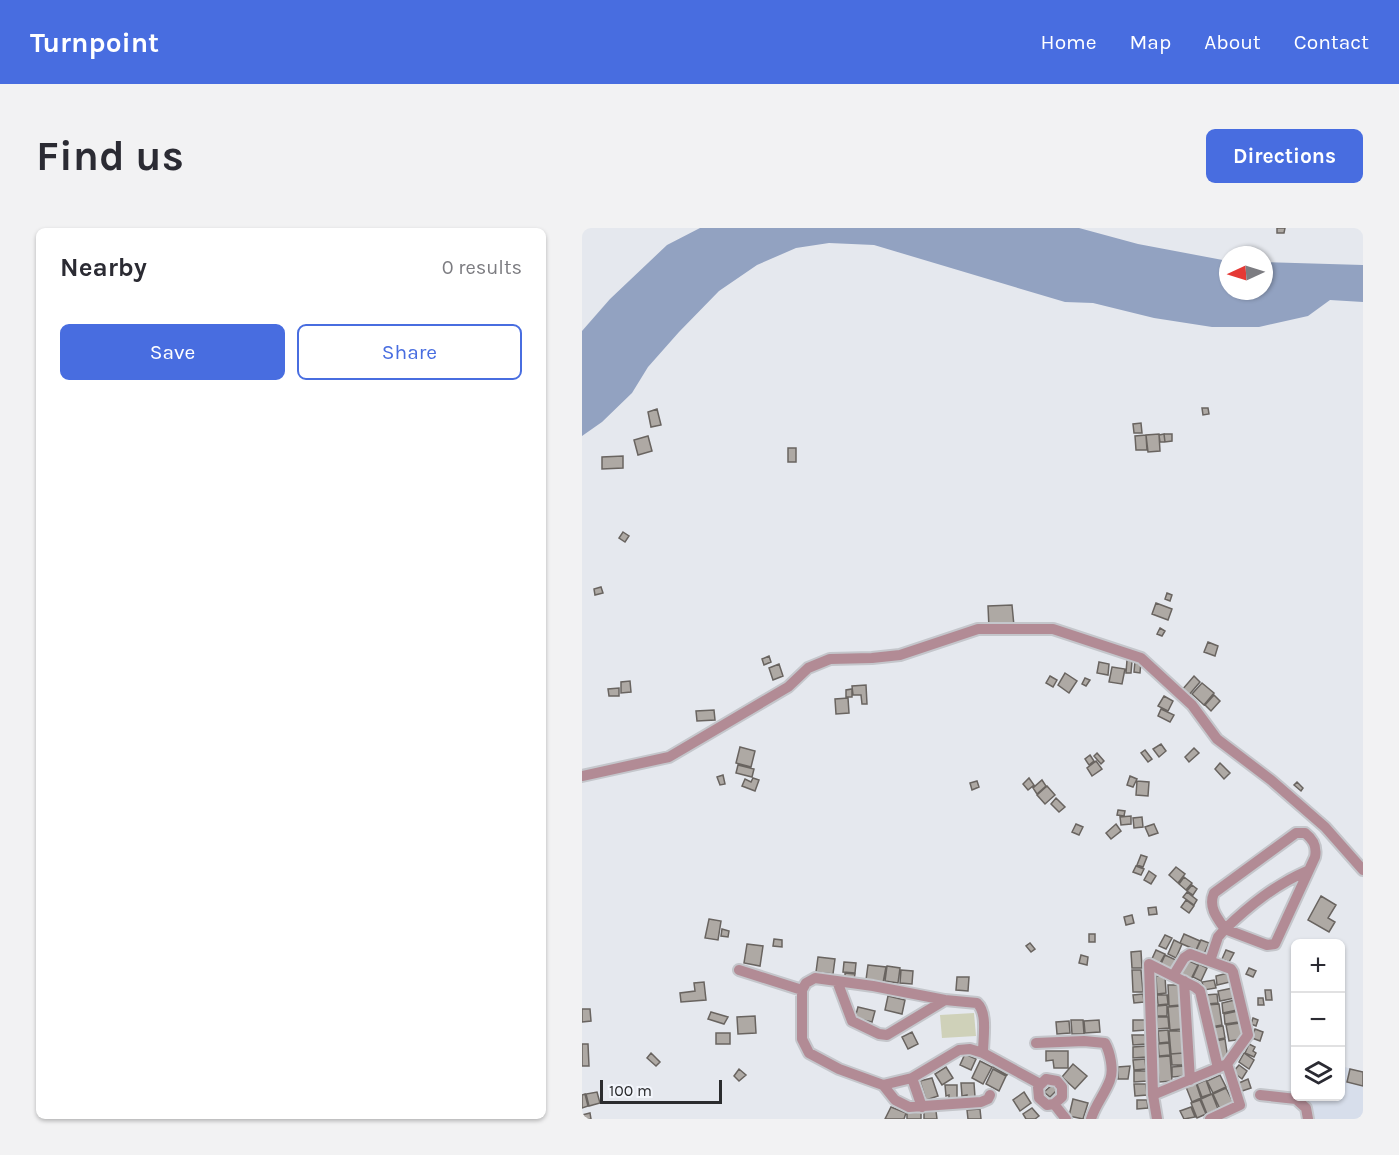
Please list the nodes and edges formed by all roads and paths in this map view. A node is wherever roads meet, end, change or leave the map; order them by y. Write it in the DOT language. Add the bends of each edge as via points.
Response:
graph roads {
  1 [pos="582,776"];
  2 [pos="1363,870"];
  3 [pos="1307,871"];
  4 [pos="1225,929"];
  5 [pos="1210,961"];
  6 [pos="739,970"];
  7 [pos="1173,976"];
  8 [pos="837,981"];
  9 [pos="1184,981"];
  10 [pos="802,990"];
  11 [pos="945,1000"];
  12 [pos="1036,1043"];
  13 [pos="982,1053"];
  14 [pos="1223,1066"];
  15 [pos="912,1078"];
  16 [pos="1190,1080"];
  17 [pos="1040,1084"];
  18 [pos="883,1085"];
  19 [pos="990,1095"];
  20 [pos="1154,1095"];
  21 [pos="1260,1095"];
  22 [pos="1054,1104"];
  23 [pos="922,1107"];
  24 [pos="1066,1119"];
  25 [pos="1091,1119"];
  26 [pos="1157,1119"];
  27 [pos="1210,1119"];
  28 [pos="1308,1119"];
  1 -- 2 [label="street" via="669,757 788,687 808,668 830,658 900,654 978,629 1053,630 1141,658 1192,705 1217,738 1325,827"];
  3 -- 4 [label="street" via="1263,896"];
  3 -- 4 [label="street" via="1275,944 1267,945"];
  3 -- 4 [label="street" via="1317,850 1313,840 1300,832 1214,893 1212,906"];
  4 -- 5 [label="street"];
  5 -- 7 [label="street" via="1186,955"];
  5 -- 14 [label="street" via="1233,972 1249,1032"];
  6 -- 10 [label="street"];
  7 -- 9 [label="street"];
  7 -- 20 [label="street" via="1148,965"];
  8 -- 10 [label="street" via="810,979"];
  8 -- 11 [label="street"];
  8 -- 11 [label="street" via="852,1021 879,1034 893,1032"];
  9 -- 14 [label="street" via="1200,991"];
  9 -- 16 [label="street"];
  10 -- 18 [label="street" via="802,1039 809,1053"];
  11 -- 13 [label="street" via="980,1005"];
  12 -- 25 [label="street" via="1105,1043 1111,1077"];
  13 -- 15 [label="street" via="958,1050"];
  13 -- 17 [label="street"];
  14 -- 16 [label="street"];
  14 -- 27 [label="street" via="1240,1105"];
  15 -- 18 [label="street"];
  15 -- 23 [label="street"];
  16 -- 20 [label="street"];
  17 -- 22 [label="street" via="1037,1091 1041,1101"];
  17 -- 22 [label="street" via="1050,1079 1060,1084 1062,1097"];
  18 -- 23 [label="street" via="901,1104"];
  19 -- 23 [label="street" via="981,1102"];
  20 -- 26 [label="street"];
  21 -- 28 [label="street" via="1296,1099 1306,1107"];
  22 -- 24 [label="street"];
}
